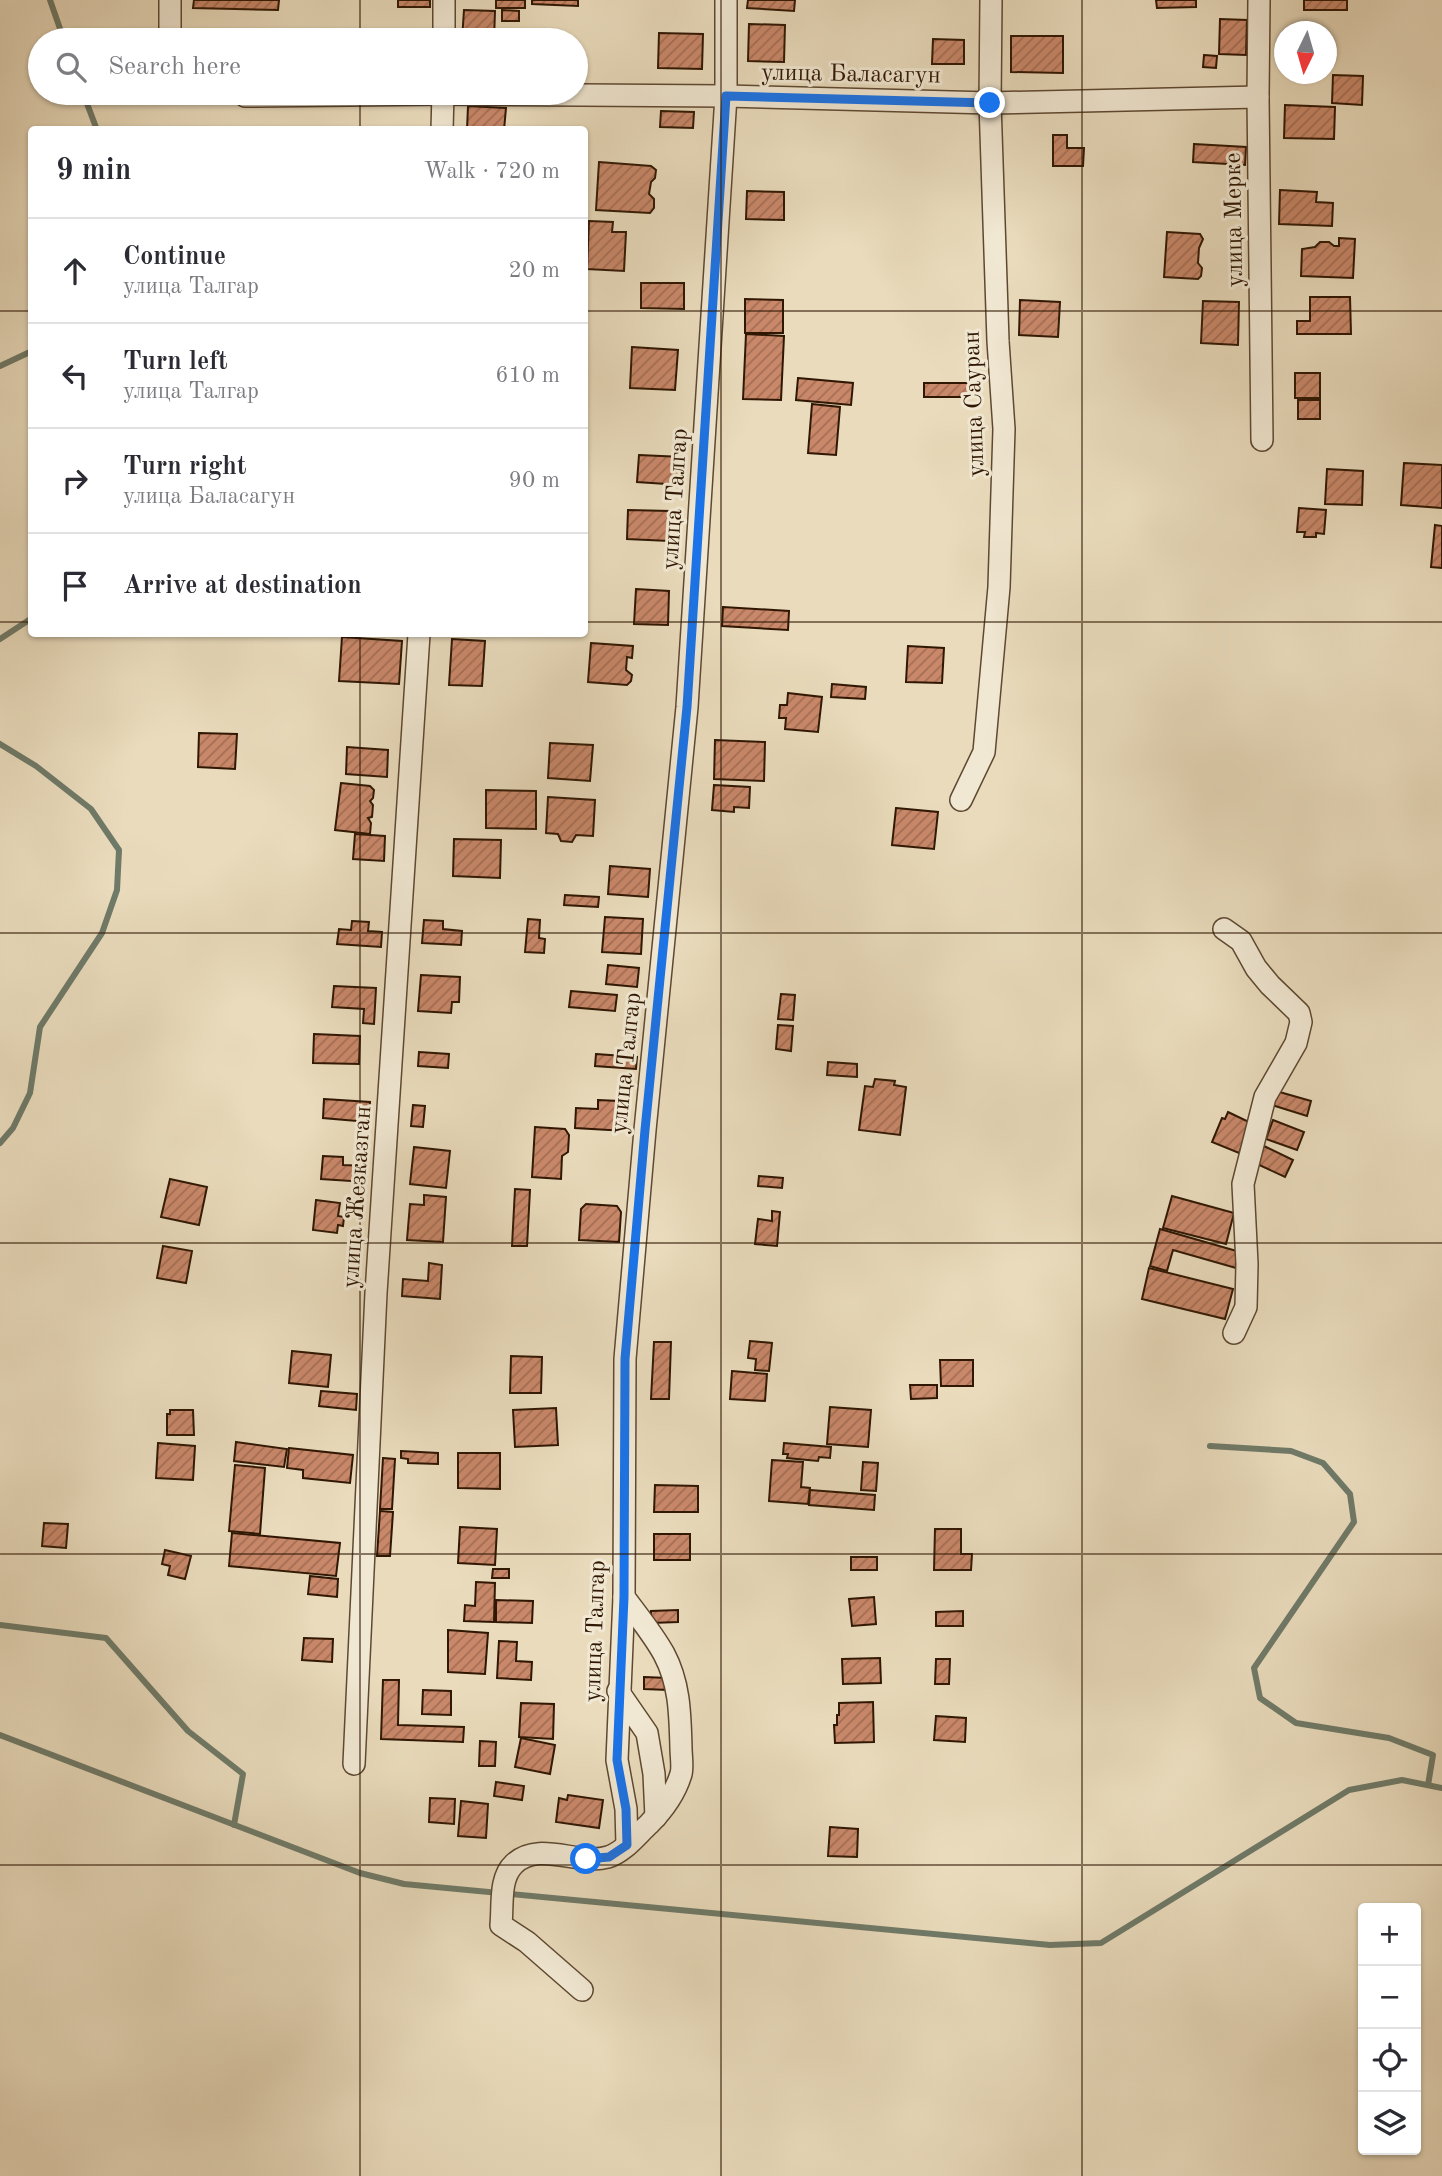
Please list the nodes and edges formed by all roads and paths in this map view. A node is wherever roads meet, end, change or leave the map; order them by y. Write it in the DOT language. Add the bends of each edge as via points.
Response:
graph roads {
  1 [pos="170,0"];
  2 [pos="444,0"];
  3 [pos="726,0"];
  4 [pos="991,0"];
  5 [pos="1259,0"];
  6 [pos="170,28"];
  7 [pos="444,28"];
  8 [pos="588,95"];
  9 [pos="726,96"];
  10 [pos="1258,97"];
  11 [pos="990,103"];
  12 [pos="443,105"];
  13 [pos="442,126"];
  14 [pos="1262,440"];
  15 [pos="419,637"];
  16 [pos="961,800"];
  17 [pos="1224,929"];
  18 [pos="1234,1333"];
  19 [pos="624,1597"];
  20 [pos="618,1690"];
  21 [pos="354,1764"];
  22 [pos="656,1817"];
  23 [pos="627,1845"];
  24 [pos="582,1990"];
  1 -- 6 [label="street"];
  2 -- 7 [label="street"];
  3 -- 9 [label="street, улица Талгар"];
  4 -- 11 [label="street, улица Сауран"];
  5 -- 10 [label="street, улица Мерке"];
  8 -- 9 [label="street, улица Баласагун"];
  9 -- 11 [label="street, улица Баласагун"];
  9 -- 19 [label="street, улица Талгар" via="687,707 625,1359"];
  10 -- 11 [label="street, улица Баласагун"];
  10 -- 14 [label="street, улица Мерке"];
  11 -- 16 [label="street, улица Сауран" via="1004,429 999,587 985,752"];
  12 -- 13 [label="street"];
  15 -- 21 [label="street, улица Жезказган" via="376,1293"];
  17 -- 18 [label="street" via="1241,941 1256,968 1299,1013 1301,1022 1296,1043 1265,1097 1243,1184 1246,1307"];
  19 -- 20 [label="street, улица Талгар"];
  19 -- 22 [label="street" via="664,1653 679,1700 682,1772"];
  20 -- 22 [label="street" via="647,1733"];
  20 -- 23 [label="street, улица Талгар" via="617,1760"];
  22 -- 23 [label="street"];
  23 -- 24 [label="street" via="609,1857 527,1855 513,1864 505,1878 501,1925"];
}
